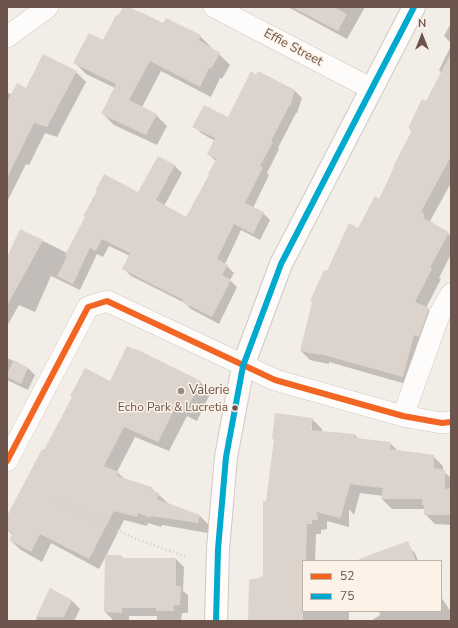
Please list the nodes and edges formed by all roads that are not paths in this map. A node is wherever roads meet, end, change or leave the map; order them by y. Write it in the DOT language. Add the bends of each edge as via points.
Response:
graph roads {
  1 [pos="48,7"];
  2 [pos="214,7"];
  3 [pos="414,7"];
  4 [pos="7,37"];
  5 [pos="372,89"];
  6 [pos="451,294"];
  7 [pos="243,366"];
  8 [pos="403,416"];
  9 [pos="451,422"];
  10 [pos="7,461"];
  11 [pos="216,621"];
  1 -- 4 [label="street"];
  2 -- 5 [label="street, Effie Street"];
  3 -- 5 [label="street"];
  5 -- 7 [label="street" via="281,264"];
  6 -- 8 [label="street" via="440,313"];
  7 -- 8 [label="street" via="275,380"];
  7 -- 10 [label="street" via="107,301 88,307"];
  7 -- 11 [label="street" via="226,457 218,549"];
  8 -- 9 [label="street" via="442,423"];
}
